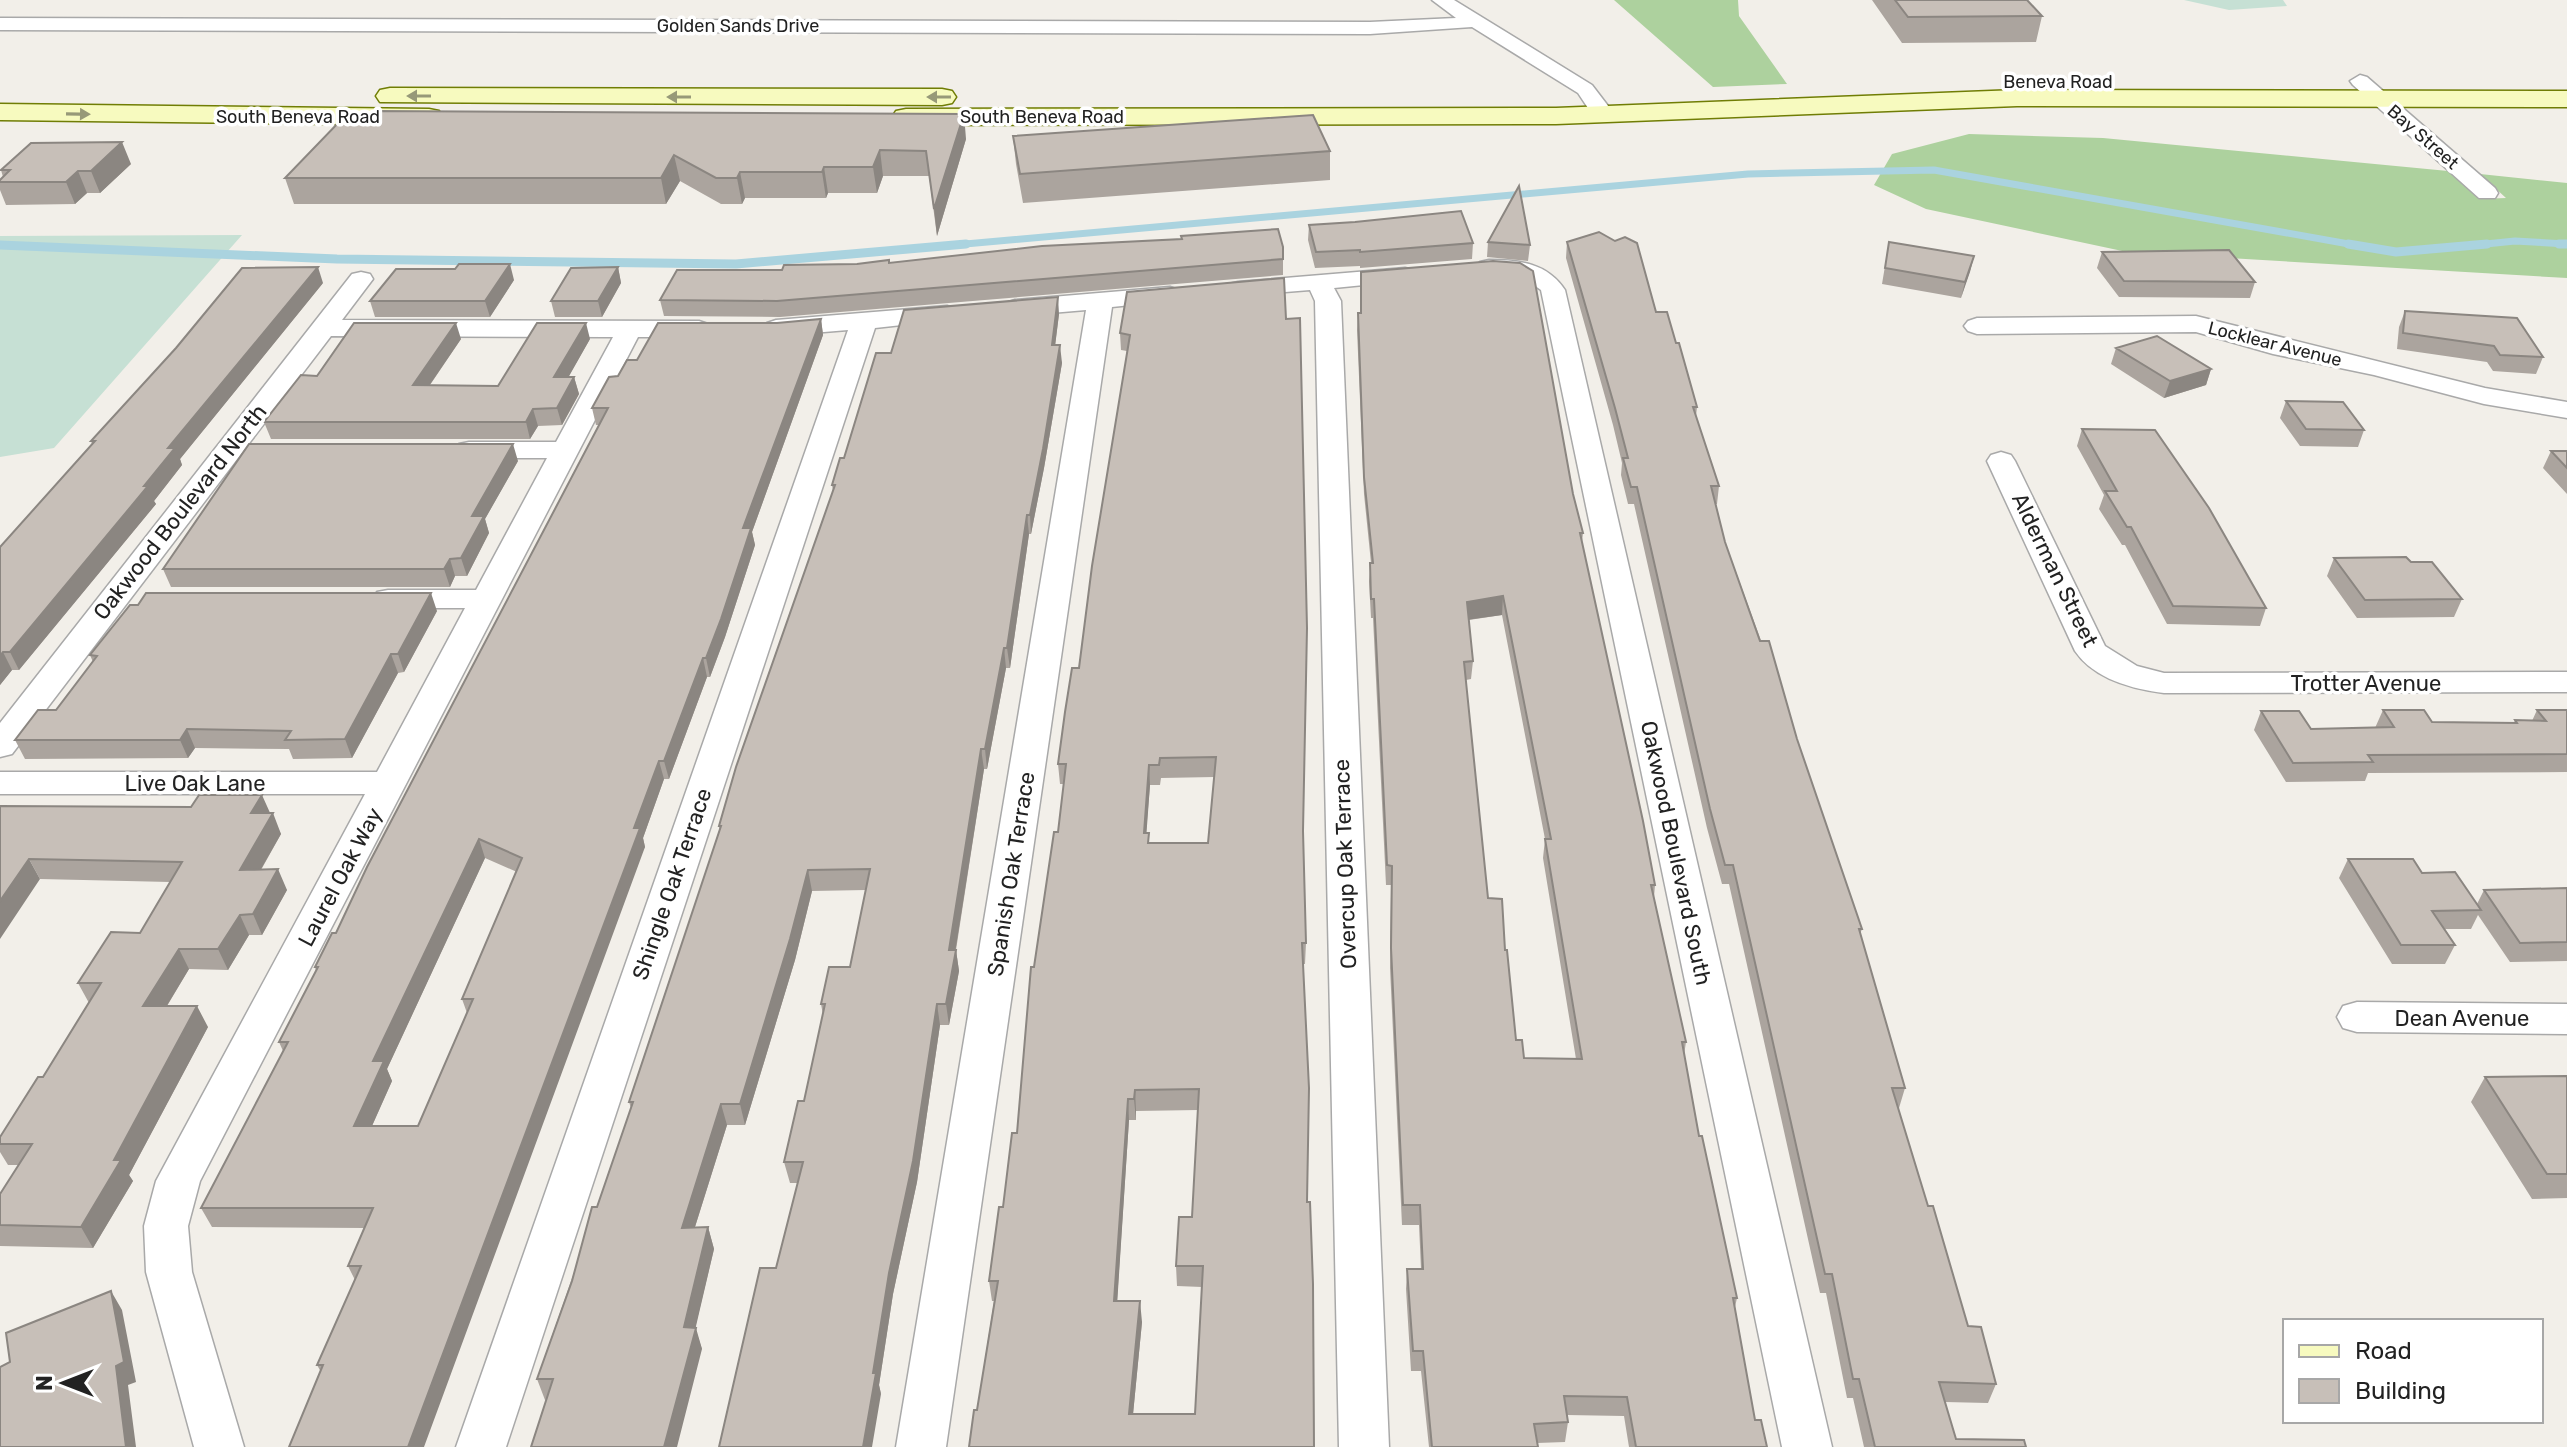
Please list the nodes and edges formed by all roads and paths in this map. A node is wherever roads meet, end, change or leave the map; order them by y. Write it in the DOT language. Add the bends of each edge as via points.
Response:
graph roads {
  1 [pos="1441,0"];
  2 [pos="1476,21"];
  3 [pos="0,24"];
  4 [pos="2567,82"];
  5 [pos="0,90"];
  6 [pos="2369,90"];
  7 [pos="2567,99"];
  8 [pos="1598,106"];
  9 [pos="1553,107"];
  10 [pos="0,112"];
  11 [pos="2487,193"];
  12 [pos="1460,270"];
  13 [pos="1429,273"];
  14 [pos="361,279"];
  15 [pos="1319,282"];
  16 [pos="1100,301"];
  17 [pos="864,321"];
  18 [pos="1977,326"];
  19 [pos="324,328"];
  20 [pos="630,328"];
  21 [pos="755,328"];
  22 [pos="726,329"];
  23 [pos="2567,410"];
  24 [pos="229,450"];
  25 [pos="259,450"];
  26 [pos="444,450"];
  27 [pos="568,450"];
  28 [pos="2001,461"];
  29 [pos="361,599"];
  30 [pos="486,599"];
  31 [pos="2567,682"];
  32 [pos="2164,683"];
  33 [pos="0,746"];
  34 [pos="0,783"];
  35 [pos="390,783"];
  36 [pos="2357,1017"];
  37 [pos="2567,1019"];
  38 [pos="219,1447"];
  39 [pos="481,1447"];
  40 [pos="921,1447"];
  41 [pos="1364,1447"];
  42 [pos="1807,1447"];
  1 -- 2 [label="street"];
  2 -- 3 [label="street, Golden Sands Drive" via="1370,28"];
  2 -- 8 [label="street" via="1585,89"];
  4 -- 6 [label="main road, Beneva Road"];
  9 -- 5 [label="main road, South Beneva Road, one-way"];
  6 -- 7 [label="main road, Beneva Road"];
  6 -- 8 [label="main road, Beneva Road"];
  6 -- 11 [label="street, Bay Street"];
  8 -- 9 [label="main road, Beneva Road"];
  10 -- 9 [label="main road, South Beneva Road, one-way" via="248,117"];
  12 -- 42 [label="street, Oakwood Boulevard South" via="1529,271 1553,290"];
  13 -- 15 [label="street"];
  14 -- 19 [label="street, Oakwood Boulevard North"];
  15 -- 16 [label="street"];
  15 -- 41 [label="street, Overcup Oak Terrace" via="1328,301"];
  16 -- 17 [label="street"];
  16 -- 40 [label="street, Spanish Oak Terrace"];
  17 -- 21 [label="street"];
  17 -- 39 [label="street, Shingle Oak Terrace"];
  18 -- 23 [label="street, Locklear Avenue" via="2196,324 2484,396"];
  19 -- 20 [label="street"];
  19 -- 24 [label="street, Oakwood Boulevard North"];
  20 -- 22 [label="street"];
  20 -- 27 [label="street, Laurel Oak Way"];
  24 -- 25 [label="street"];
  24 -- 33 [label="street, Oakwood Boulevard North" via="128,599"];
  26 -- 27 [label="street"];
  27 -- 30 [label="street, Laurel Oak Way"];
  28 -- 32 [label="street, Alderman Street" via="2091,651 2123,674"];
  29 -- 30 [label="street"];
  30 -- 35 [label="street, Laurel Oak Way"];
  31 -- 32 [label="street, Trotter Avenue"];
  34 -- 35 [label="street, Live Oak Lane"];
  35 -- 38 [label="street, Laurel Oak Way" via="169,1203 169,1272"];
  36 -- 37 [label="street, Dean Avenue"];
}
